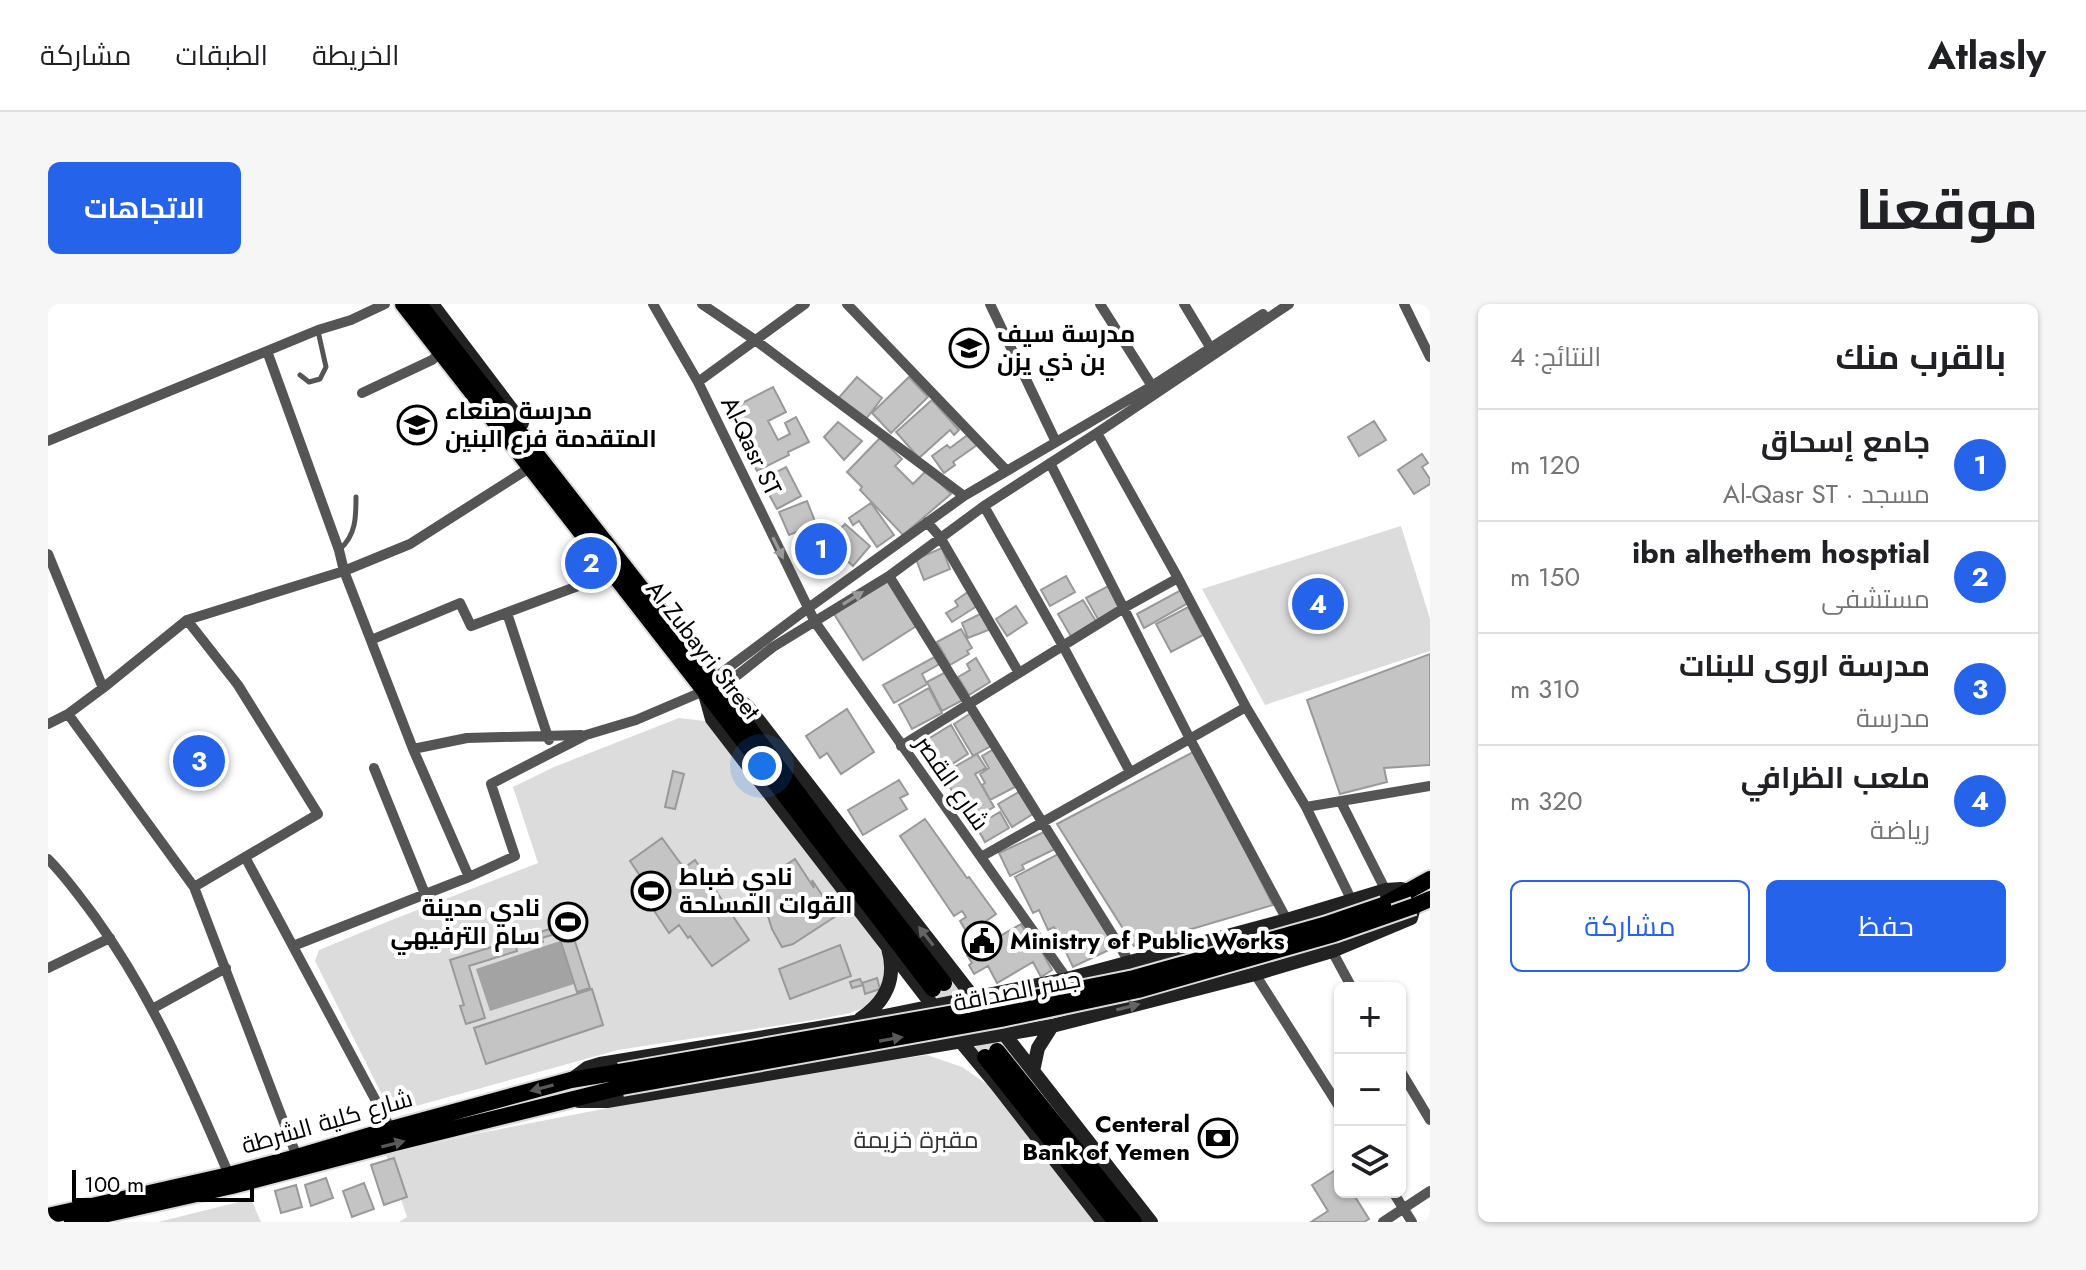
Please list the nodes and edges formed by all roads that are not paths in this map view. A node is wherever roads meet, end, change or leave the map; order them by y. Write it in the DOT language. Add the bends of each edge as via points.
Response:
graph roads {
  1 [pos="385,304"];
  2 [pos="403,304"];
  3 [pos="419,304"];
  4 [pos="432,304"];
  5 [pos="653,304"];
  6 [pos="702,304"];
  7 [pos="805,304"];
  8 [pos="847,304"];
  9 [pos="990,304"];
  10 [pos="1100,304"];
  11 [pos="1184,304"];
  12 [pos="1278,304"];
  13 [pos="1289,304"];
  14 [pos="1404,304"];
  15 [pos="318,330"];
  16 [pos="755,340"];
  17 [pos="1210,347"];
  18 [pos="267,351"];
  19 [pos="440,353"];
  20 [pos="1430,357"];
  21 [pos="300,375"];
  22 [pos="698,382"];
  23 [pos="1152,386"];
  24 [pos="362,393"];
  25 [pos="1097,433"];
  26 [pos="48,441"];
  27 [pos="1056,442"];
  28 [pos="1050,463"];
  29 [pos="531,467"];
  30 [pos="1007,471"];
  31 [pos="964,496"];
  32 [pos="356,497"];
  33 [pos="984,506"];
  34 [pos="927,522"];
  35 [pos="940,537"];
  36 [pos="339,550"];
  37 [pos="48,554"];
  38 [pos="344,571"];
  39 [pos="613,573"];
  40 [pos="889,576"];
  41 [pos="1178,578"];
  42 [pos="1124,608"];
  43 [pos="807,609"];
  44 [pos="507,613"];
  45 [pos="187,620"];
  46 [pos="815,622"];
  47 [pos="371,640"];
  48 [pos="683,642"];
  49 [pos="1063,646"];
  50 [pos="1019,673"];
  51 [pos="712,687"];
  52 [pos="103,688"];
  53 [pos="969,704"];
  54 [pos="1246,707"];
  55 [pos="68,714"];
  56 [pos="48,724"];
  57 [pos="586,735"];
  58 [pos="547,736"];
  59 [pos="1190,739"];
  60 [pos="901,746"];
  61 [pos="413,749"];
  62 [pos="555,751"];
  63 [pos="374,768"];
  64 [pos="1130,772"];
  65 [pos="1430,786"];
  66 [pos="1341,802"];
  67 [pos="1306,807"];
  68 [pos="1043,821"];
  69 [pos="245,857"];
  70 [pos="981,857"];
  71 [pos="48,859"];
  72 [pos="469,877"];
  73 [pos="1430,879"];
  74 [pos="194,887"];
  75 [pos="425,894"];
  76 [pos="1387,898"];
  77 [pos="1417,899"];
  78 [pos="1352,901"];
  79 [pos="1287,920"];
  80 [pos="110,938"];
  81 [pos="887,944"];
  82 [pos="293,946"];
  83 [pos="1332,951"];
  84 [pos="1130,963"];
  85 [pos="48,968"];
  86 [pos="226,968"];
  87 [pos="1255,974"];
  88 [pos="1067,979"];
  89 [pos="1349,982"];
  90 [pos="939,986"];
  91 [pos="974,998"];
  92 [pos="933,1007"];
  93 [pos="152,1009"];
  94 [pos="968,1020"];
  95 [pos="855,1022"];
  96 [pos="1052,1026"];
  97 [pos="1004,1034"];
  98 [pos="961,1043"];
  99 [pos="1033,1071"];
  100 [pos="571,1080"];
  101 [pos="620,1080"];
  102 [pos="1406,1080"];
  103 [pos="1334,1099"];
  104 [pos="575,1100"];
  105 [pos="1430,1120"];
  106 [pos="391,1129"];
  107 [pos="297,1157"];
  108 [pos="229,1175"];
  109 [pos="1430,1191"];
  110 [pos="1397,1198"];
  111 [pos="1404,1209"];
  112 [pos="48,1216"];
  113 [pos="72,1222"];
  114 [pos="1103,1222"];
  115 [pos="1116,1222"];
  116 [pos="1134,1222"];
  117 [pos="1151,1222"];
  118 [pos="1383,1222"];
  119 [pos="1412,1222"];
  1 -- 15 [label="street"];
  2 -- 19 [label="main road, Al Zubayri Street"];
  3 -- 48 [label="main road, Al Zubayri Street"];
  4 -- 48 [label="main road, Al Zubayri Street" via="662,603"];
  5 -- 22 [label="street, Al-Qasr ST"];
  6 -- 16 [label="street"];
  7 -- 16 [label="street"];
  8 -- 30 [label="street"];
  9 -- 27 [label="street"];
  10 -- 23 [label="street"];
  11 -- 17 [label="street"];
  12 -- 17 [label="street"];
  13 -- 25 [label="street"];
  14 -- 20 [label="street"];
  15 -- 18 [label="street"];
  15 -- 21 [label="lane" via="326,367 320,379 309,382"];
  16 -- 22 [label="street"];
  16 -- 31 [label="street"];
  17 -- 23 [label="street"];
  18 -- 26 [label="street"];
  18 -- 36 [label="street"];
  19 -- 24 [label="street"];
  19 -- 29 [label="main road, Al Zubayri Street"];
  22 -- 43 [label="street, Al-Qasr ST, one-way"];
  23 -- 27 [label="street"];
  25 -- 28 [label="street"];
  25 -- 41 [label="street"];
  27 -- 30 [label="street"];
  28 -- 33 [label="street"];
  28 -- 42 [label="street"];
  29 -- 38 [label="street" via="410,544"];
  29 -- 39 [label="main road, Al Zubayri Street"];
  30 -- 31 [label="street"];
  31 -- 34 [label="street"];
  32 -- 36 [label="lane" via="349,541"];
  33 -- 35 [label="street"];
  33 -- 49 [label="street"];
  34 -- 35 [label="street"];
  34 -- 43 [label="street"];
  35 -- 40 [label="street"];
  35 -- 50 [label="street"];
  36 -- 38 [label="street"];
  37 -- 52 [label="street"];
  38 -- 45 [label="street"];
  38 -- 47 [label="street"];
  39 -- 44 [label="street"];
  39 -- 51 [label="main road, Al Zubayri Street"];
  46 -- 40 [label="street, one-way"];
  40 -- 53 [label="street"];
  41 -- 42 [label="street"];
  41 -- 54 [label="street"];
  42 -- 49 [label="street"];
  42 -- 59 [label="street"];
  43 -- 46 [label="street, شارع القصر"];
  43 -- 51 [label="street"];
  44 -- 47 [label="street" via="471,626 460,603"];
  44 -- 58 [label="street"];
  45 -- 52 [label="street"];
  45 -- 69 [label="street" via="238,685 318,814"];
  46 -- 51 [label="street"];
  46 -- 60 [label="street, شارع القصر"];
  47 -- 61 [label="street"];
  48 -- 51 [label="main road, Al Zubayri Street"];
  49 -- 50 [label="street"];
  49 -- 64 [label="street"];
  50 -- 53 [label="street"];
  51 -- 57 [label="street"];
  51 -- 81 [label="main road" via="712,719"];
  51 -- 90 [label="main road, Al Zubayri Street"];
  91 -- 51 [label="main road, one-way" via="748,707"];
  52 -- 55 [label="street"];
  53 -- 60 [label="street"];
  53 -- 68 [label="street"];
  54 -- 59 [label="street"];
  54 -- 67 [label="street"];
  55 -- 56 [label="street"];
  55 -- 74 [label="street"];
  57 -- 58 [label="street"];
  57 -- 62 [label="street"];
  58 -- 61 [label="street" via="467,738"];
  58 -- 62 [label="street"];
  59 -- 64 [label="street"];
  59 -- 79 [label="street"];
  60 -- 70 [label="street, شارع القصر"];
  61 -- 72 [label="street"];
  62 -- 72 [label="street" via="491,784 515,856"];
  63 -- 75 [label="street"];
  64 -- 68 [label="street"];
  65 -- 66 [label="street"];
  66 -- 67 [label="street"];
  66 -- 76 [label="street"];
  67 -- 78 [label="street"];
  68 -- 70 [label="street"];
  68 -- 84 [label="street"];
  69 -- 74 [label="street"];
  69 -- 82 [label="street"];
  70 -- 88 [label="street, شارع القصر"];
  71 -- 80 [label="street"];
  72 -- 75 [label="street"];
  73 -- 77 [label="main road"];
  74 -- 86 [label="street"];
  75 -- 82 [label="street"];
  76 -- 77 [label="main road, جسر الصداقة"];
  76 -- 78 [label="main road"];
  76 -- 101 [label="main road, جسر الصداقة, bridge" via="1324,925 1134,978"];
  77 -- 83 [label="main road" via="1411,918"];
  101 -- 77 [label="main road, جسر الصداقة, one-way, bridge" via="1001,1019 1138,990 1334,934"];
  78 -- 79 [label="main road"];
  79 -- 84 [label="main road"];
  80 -- 85 [label="street"];
  80 -- 93 [label="street"];
  81 -- 92 [label="main road"];
  81 -- 95 [label="main road" via="889,988 872,1011"];
  82 -- 106 [label="street"];
  83 -- 87 [label="main road"];
  83 -- 89 [label="street"];
  84 -- 88 [label="main road"];
  86 -- 93 [label="street"];
  86 -- 107 [label="street"];
  96 -- 87 [label="main road, one-way"];
  87 -- 103 [label="street"];
  88 -- 91 [label="main road"];
  91 -- 92 [label="main road"];
  91 -- 94 [label="main road"];
  91 -- 97 [label="main road"];
  92 -- 94 [label="main road"];
  92 -- 95 [label="main road"];
  92 -- 98 [label="main road"];
  93 -- 108 [label="street"];
  94 -- 97 [label="main road"];
  94 -- 98 [label="main road"];
  95 -- 100 [label="main road" via="600,1064"];
  96 -- 97 [label="main road"];
  96 -- 99 [label="main road" via="1038,1048"];
  97 -- 98 [label="main road"];
  97 -- 99 [label="main road"];
  98 -- 104 [label="main road" via="607,1101"];
  98 -- 114 [label="main road"];
  99 -- 117 [label="main road"];
  100 -- 101 [label="main road, شارع كلية الشرطة"];
  100 -- 106 [label="main road, شارع كلية الشرطة, one-way"];
  101 -- 104 [label="main road, شارع كلية الشرطة"];
  102 -- 105 [label="street"];
  113 -- 104 [label="main road, شارع كلية الشرطة, one-way"];
  106 -- 107 [label="main road, شارع كلية الشرطة"];
  107 -- 108 [label="main road, شارع كلية الشرطة"];
  108 -- 112 [label="main road, شارع كلية الشرطة"];
  109 -- 111 [label="street"];
  110 -- 111 [label="street"];
  111 -- 118 [label="street"];
  111 -- 119 [label="street"];
  115 -- 116 [label="main road" via="991,1054"];
}
